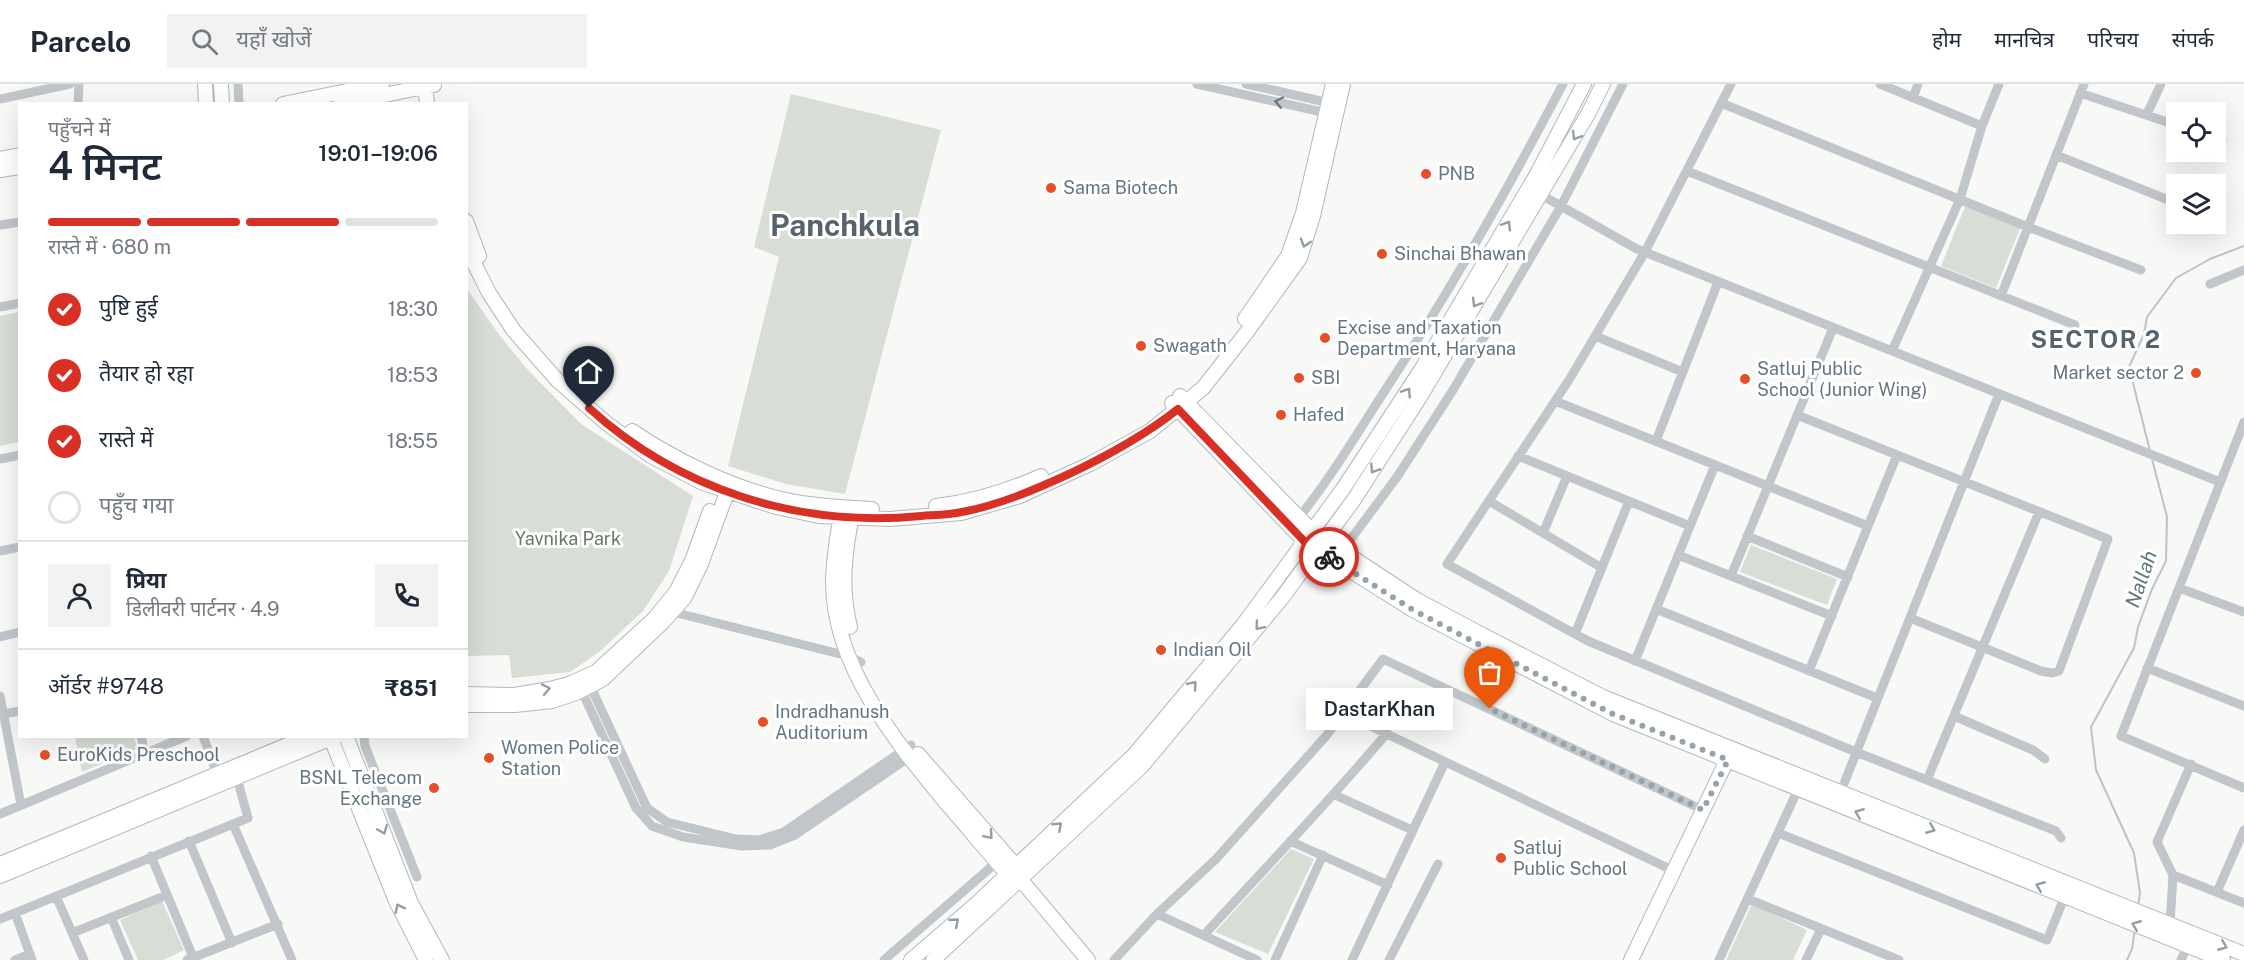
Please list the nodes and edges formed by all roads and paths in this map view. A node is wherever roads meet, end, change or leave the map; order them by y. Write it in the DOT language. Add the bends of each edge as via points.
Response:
graph roads {
  1 [pos="70,84"];
  2 [pos="79,84"];
  3 [pos="205,84"];
  4 [pos="221,84"];
  5 [pos="238,84"];
  6 [pos="382,84"];
  7 [pos="1197,84"];
  8 [pos="1246,84"];
  9 [pos="1333,84"];
  10 [pos="1344,84"];
  11 [pos="1563,84"];
  12 [pos="1584,84"];
  13 [pos="1603,84"];
  14 [pos="1623,84"];
  15 [pos="1731,84"];
  16 [pos="1880,84"];
  17 [pos="1918,84"];
  18 [pos="1999,84"];
  19 [pos="2161,84"];
  20 [pos="430,85"];
  21 [pos="28,88"];
  22 [pos="2082,88"];
  23 [pos="355,95"];
  24 [pos="1913,98"];
  25 [pos="0,99"];
  26 [pos="78,102"];
  27 [pos="206,102"];
  28 [pos="222,102"];
  29 [pos="239,102"];
  30 [pos="300,102"];
  31 [pos="343,102"];
  32 [pos="427,102"];
  33 [pos="435,102"];
  34 [pos="1721,103"];
  35 [pos="1332,109"];
  36 [pos="2147,114"];
  37 [pos="2166,121"];
  38 [pos="1982,126"];
  39 [pos="18,155"];
  40 [pos="2056,155"];
  41 [pos="0,159"];
  42 [pos="18,167"];
  43 [pos="0,171"];
  44 [pos="1686,171"];
  45 [pos="1535,191"];
  46 [pos="1960,199"];
  47 [pos="2166,199"];
  48 [pos="1561,206"];
  49 [pos="18,222"];
  50 [pos="0,225"];
  51 [pos="468,227"];
  52 [pos="2028,227"];
  53 [pos="468,251"];
  54 [pos="1645,252"];
  55 [pos="1930,267"];
  56 [pos="2141,270"];
  57 [pos="2244,270"];
  58 [pos="1718,282"];
  59 [pos="2211,284"];
  60 [pos="2001,296"];
  61 [pos="18,303"];
  62 [pos="0,307"];
  63 [pos="2075,325"];
  64 [pos="1833,328"];
  65 [pos="1595,336"];
  66 [pos="1892,351"];
  67 [pos="1683,372"];
  68 [pos="1999,394"];
  69 [pos="1555,401"];
  70 [pos="1179,403"];
  71 [pos="1797,415"];
  72 [pos="2244,423"];
  73 [pos="1656,441"];
  74 [pos="18,455"];
  75 [pos="1897,455"];
  76 [pos="1518,456"];
  77 [pos="0,459"];
  78 [pos="1715,465"];
  79 [pos="1567,476"];
  80 [pos="1964,481"];
  81 [pos="2220,482"];
  82 [pos="725,485"];
  83 [pos="1768,486"];
  84 [pos="1489,501"];
  85 [pos="1629,501"];
  86 [pos="847,512"];
  87 [pos="2039,512"];
  88 [pos="1295,522"];
  89 [pos="1690,526"];
  90 [pos="1868,526"];
  91 [pos="1543,533"];
  92 [pos="1747,536"];
  93 [pos="1308,537"];
  94 [pos="1321,545"];
  95 [pos="18,547"];
  96 [pos="0,551"];
  97 [pos="1342,551"];
  98 [pos="1678,555"];
  99 [pos="1602,568"];
  100 [pos="1731,576"];
  101 [pos="1848,577"];
  102 [pos="2179,588"];
  103 [pos="1656,609"];
  104 [pos="666,611"];
  105 [pos="2244,612"];
  106 [pos="1832,616"];
  107 [pos="1910,618"];
  108 [pos="18,633"];
  109 [pos="1575,634"];
  110 [pos="0,636"];
  111 [pos="1983,648"];
  112 [pos="855,659"];
  113 [pos="1635,661"];
  114 [pos="2147,668"];
  115 [pos="1809,671"];
  116 [pos="584,683"];
  117 [pos="468,694"];
  118 [pos="0,696"];
  119 [pos="1877,698"];
  120 [pos="468,705"];
  121 [pos="2244,706"];
  122 [pos="18,711"];
  123 [pos="1343,713"];
  124 [pos="4,714"];
  125 [pos="1954,716"];
  126 [pos="1387,734"];
  127 [pos="141,738"];
  128 [pos="182,738"];
  129 [pos="204,738"];
  130 [pos="304,738"];
  131 [pos="330,738"];
  132 [pos="332,738"];
  133 [pos="347,738"];
  134 [pos="364,738"];
  135 [pos="910,751"];
  136 [pos="1856,752"];
  137 [pos="145,754"];
  138 [pos="1730,755"];
  139 [pos="2045,759"];
  140 [pos="1445,762"];
  141 [pos="2191,764"];
  142 [pos="217,774"];
  143 [pos="237,778"];
  144 [pos="1928,780"];
  145 [pos="1800,783"];
  146 [pos="2244,788"];
  147 [pos="1335,795"];
  148 [pos="1838,798"];
  149 [pos="21,805"];
  150 [pos="1703,810"];
  151 [pos="0,814"];
  152 [pos="233,824"];
  153 [pos="1412,830"];
  154 [pos="2244,830"];
  155 [pos="1778,833"];
  156 [pos="2061,838"];
  157 [pos="1290,840"];
  158 [pos="189,841"];
  159 [pos="1323,855"];
  160 [pos="151,856"];
  161 [pos="997,862"];
  162 [pos="0,864"];
  163 [pos="1438,864"];
  164 [pos="1674,871"];
  165 [pos="2173,874"];
  166 [pos="0,876"];
  167 [pos="1017,876"];
  168 [pos="417,877"];
  169 [pos="1388,885"];
  170 [pos="2217,892"];
  171 [pos="167,895"];
  172 [pos="56,896"];
  173 [pos="2065,896"];
  174 [pos="1748,898"];
  175 [pos="2244,903"];
  176 [pos="2116,910"];
  177 [pos="15,912"];
  178 [pos="1157,914"];
  179 [pos="111,917"];
  180 [pos="0,919"];
  181 [pos="278,924"];
  182 [pos="2164,927"];
  183 [pos="1821,929"];
  184 [pos="72,933"];
  185 [pos="1204,935"];
  186 [pos="2191,940"];
  187 [pos="232,943"];
  188 [pos="2244,954"];
  189 [pos="31,957"];
  190 [pos="190,959"];
  191 [pos="1895,959"];
  192 [pos="15,960"];
  193 [pos="84,960"];
  194 [pos="129,960"];
  195 [pos="292,960"];
  196 [pos="426,960"];
  197 [pos="442,960"];
  198 [pos="884,960"];
  199 [pos="911,960"];
  200 [pos="933,960"];
  201 [pos="1088,960"];
  202 [pos="1114,960"];
  203 [pos="1257,960"];
  204 [pos="1275,960"];
  205 [pos="1352,960"];
  206 [pos="1389,960"];
  207 [pos="1631,960"];
  208 [pos="1719,960"];
  209 [pos="1806,960"];
  210 [pos="2181,960"];
  211 [pos="2223,960"];
  1 -- 21 [label="street"];
  2 -- 26 [label="street"];
  3 -- 27 [label="street"];
  4 -- 28 [label="street"];
  5 -- 29 [label="street"];
  6 -- 23 [label="street"];
  35 -- 7 [label="street, one-way"];
  8 -- 35 [label="street"];
  9 -- 35 [label="street"];
  10 -- 35 [label="street"];
  11 -- 88 [label="street" via="1497,208 1403,364"];
  12 -- 45 [label="street"];
  13 -- 45 [label="street, one-way" via="1588,114"];
  14 -- 48 [label="street"];
  15 -- 34 [label="street"];
  16 -- 24 [label="street"];
  17 -- 24 [label="street"];
  18 -- 38 [label="street"];
  19 -- 36 [label="street"];
  20 -- 23 [label="street"];
  20 -- 32 [label="street"];
  20 -- 33 [label="street"];
  21 -- 25 [label="street"];
  22 -- 36 [label="street"];
  22 -- 40 [label="street"];
  23 -- 30 [label="street"];
  23 -- 31 [label="street"];
  24 -- 38 [label="street"];
  34 -- 44 [label="street"];
  34 -- 46 [label="street"];
  35 -- 70 [label="street" via="1313,216 1300,258"];
  36 -- 37 [label="street"];
  38 -- 46 [label="street"];
  39 -- 41 [label="street"];
  40 -- 47 [label="street"];
  40 -- 52 [label="street"];
  42 -- 43 [label="street"];
  44 -- 54 [label="street"];
  44 -- 55 [label="street"];
  45 -- 48 [label="street"];
  93 -- 45 [label="street, one-way"];
  45 -- 94 [label="street, one-way" via="1420,397"];
  46 -- 52 [label="street"];
  46 -- 55 [label="street"];
  48 -- 54 [label="street"];
  48 -- 97 [label="street" via="1417,448"];
  49 -- 50 [label="street"];
  51 -- 82 [label="street" via="496,289 521,327 565,375 612,417"];
  52 -- 56 [label="street"];
  52 -- 60 [label="street"];
  53 -- 82 [label="street" via="514,331 557,380 651,456 703,483"];
  54 -- 58 [label="street"];
  54 -- 65 [label="street"];
  55 -- 60 [label="street"];
  55 -- 66 [label="street"];
  57 -- 59 [label="street"];
  58 -- 64 [label="street"];
  58 -- 67 [label="street"];
  60 -- 63 [label="street"];
  61 -- 62 [label="street"];
  64 -- 66 [label="street"];
  64 -- 71 [label="street"];
  65 -- 67 [label="street"];
  65 -- 69 [label="street"];
  66 -- 68 [label="street"];
  67 -- 73 [label="street"];
  68 -- 80 [label="street"];
  68 -- 81 [label="street"];
  69 -- 73 [label="street"];
  69 -- 76 [label="street"];
  70 -- 86 [label="street" via="1086,457 1016,488 958,503"];
  70 -- 88 [label="street"];
  71 -- 75 [label="street"];
  71 -- 83 [label="street"];
  72 -- 81 [label="street"];
  73 -- 78 [label="street"];
  74 -- 77 [label="street"];
  75 -- 80 [label="street"];
  75 -- 90 [label="street"];
  76 -- 79 [label="street"];
  76 -- 84 [label="street"];
  78 -- 83 [label="street"];
  78 -- 89 [label="street"];
  79 -- 85 [label="street"];
  79 -- 91 [label="street"];
  80 -- 87 [label="street"];
  80 -- 107 [label="street"];
  81 -- 102 [label="street"];
  82 -- 86 [label="street" via="776,507 819,516"];
  82 -- 104 [label="street"];
  83 -- 90 [label="street"];
  83 -- 92 [label="street"];
  84 -- 91 [label="street"];
  84 -- 109 [label="street" via="1447,564"];
  85 -- 89 [label="street"];
  85 -- 99 [label="street"];
  86 -- 112 [label="street" via="843,581"];
  87 -- 111 [label="street"];
  87 -- 111 [label="street" via="2108,539 2059,671 2041,671"];
  88 -- 93 [label="street"];
  89 -- 98 [label="street"];
  90 -- 101 [label="street"];
  91 -- 99 [label="street"];
  92 -- 100 [label="street"];
  92 -- 101 [label="street"];
  93 -- 94 [label="street"];
  167 -- 93 [label="street, one-way" via="1134,755 1243,625"];
  94 -- 97 [label="street"];
  94 -- 138 [label="street" via="1413,610 1613,714"];
  94 -- 167 [label="street, one-way" via="1282,598 1142,766"];
  95 -- 96 [label="street"];
  97 -- 138 [label="street" via="1417,600 1603,697"];
  98 -- 100 [label="street"];
  98 -- 103 [label="street"];
  99 -- 109 [label="street"];
  100 -- 106 [label="street"];
  101 -- 106 [label="street"];
  102 -- 105 [label="street"];
  102 -- 114 [label="street"];
  103 -- 113 [label="street"];
  103 -- 115 [label="street"];
  104 -- 112 [label="street"];
  104 -- 116 [label="street"];
  106 -- 115 [label="street"];
  107 -- 111 [label="street"];
  107 -- 119 [label="street"];
  108 -- 110 [label="street"];
  109 -- 113 [label="street"];
  111 -- 125 [label="street"];
  112 -- 135 [label="street"];
  113 -- 136 [label="street"];
  114 -- 121 [label="street"];
  114 -- 141 [label="street" via="2121,736"];
  115 -- 119 [label="street"];
  117 -- 116 [label="street, one-way" via="515,694"];
  116 -- 120 [label="street" via="552,701"];
  116 -- 135 [label="street" via="636,808 652,825 683,837 742,846 778,842 795,835"];
  118 -- 124 [label="street"];
  119 -- 136 [label="street"];
  122 -- 124 [label="street"];
  123 -- 126 [label="street"];
  123 -- 150 [label="street" via="1383,659"];
  123 -- 178 [label="street" via="1216,859"];
  124 -- 149 [label="street"];
  125 -- 139 [label="street" via="2033,750"];
  125 -- 144 [label="street"];
  126 -- 140 [label="street"];
  126 -- 147 [label="street"];
  127 -- 137 [label="street"];
  128 -- 137 [label="street"];
  129 -- 142 [label="street"];
  130 -- 142 [label="street"];
  131 -- 143 [label="street"];
  196 -- 132 [label="street, one-way" via="396,901"];
  133 -- 197 [label="street, one-way" via="411,903"];
  134 -- 168 [label="street"];
  135 -- 161 [label="street"];
  135 -- 167 [label="street, one-way"];
  136 -- 144 [label="street"];
  136 -- 148 [label="street"];
  137 -- 149 [label="street"];
  138 -- 145 [label="street"];
  138 -- 150 [label="street"];
  140 -- 153 [label="street"];
  140 -- 164 [label="street"];
  141 -- 146 [label="street"];
  141 -- 165 [label="street" via="2157,842"];
  142 -- 162 [label="street"];
  143 -- 152 [label="street" via="248,818"];
  143 -- 166 [label="street"];
  144 -- 156 [label="street" via="2056,831"];
  145 -- 148 [label="street"];
  145 -- 155 [label="street"];
  147 -- 153 [label="street"];
  147 -- 157 [label="street"];
  173 -- 148 [label="street, one-way"];
  148 -- 176 [label="street, one-way"];
  149 -- 151 [label="street"];
  150 -- 164 [label="street"];
  152 -- 158 [label="street"];
  152 -- 181 [label="street"];
  153 -- 169 [label="street"];
  154 -- 170 [label="street"];
  155 -- 173 [label="street" via="2047,940"];
  155 -- 174 [label="street"];
  157 -- 159 [label="street"];
  157 -- 185 [label="street"];
  158 -- 160 [label="street"];
  158 -- 187 [label="street"];
  159 -- 169 [label="street"];
  159 -- 204 [label="street"];
  160 -- 171 [label="street"];
  160 -- 172 [label="street"];
  161 -- 167 [label="street"];
  161 -- 198 [label="street"];
  163 -- 206 [label="street"];
  164 -- 207 [label="street"];
  165 -- 170 [label="street"];
  165 -- 182 [label="street"];
  199 -- 167 [label="street, one-way"];
  167 -- 200 [label="street"];
  167 -- 201 [label="street"];
  169 -- 205 [label="street"];
  170 -- 175 [label="street"];
  171 -- 179 [label="street"];
  171 -- 190 [label="street"];
  172 -- 177 [label="street"];
  172 -- 184 [label="street"];
  173 -- 176 [label="street"];
  174 -- 183 [label="street"];
  174 -- 208 [label="street"];
  176 -- 182 [label="street"];
  177 -- 180 [label="street"];
  177 -- 189 [label="street"];
  178 -- 185 [label="street"];
  178 -- 202 [label="street"];
  179 -- 184 [label="street"];
  179 -- 194 [label="street"];
  181 -- 187 [label="street"];
  181 -- 195 [label="street"];
  182 -- 186 [label="street"];
  183 -- 191 [label="street"];
  183 -- 209 [label="street"];
  184 -- 193 [label="street"];
  185 -- 203 [label="street"];
  186 -- 188 [label="street, one-way"];
  186 -- 210 [label="street"];
  186 -- 211 [label="street"];
  187 -- 190 [label="street"];
  189 -- 192 [label="street"];
}
